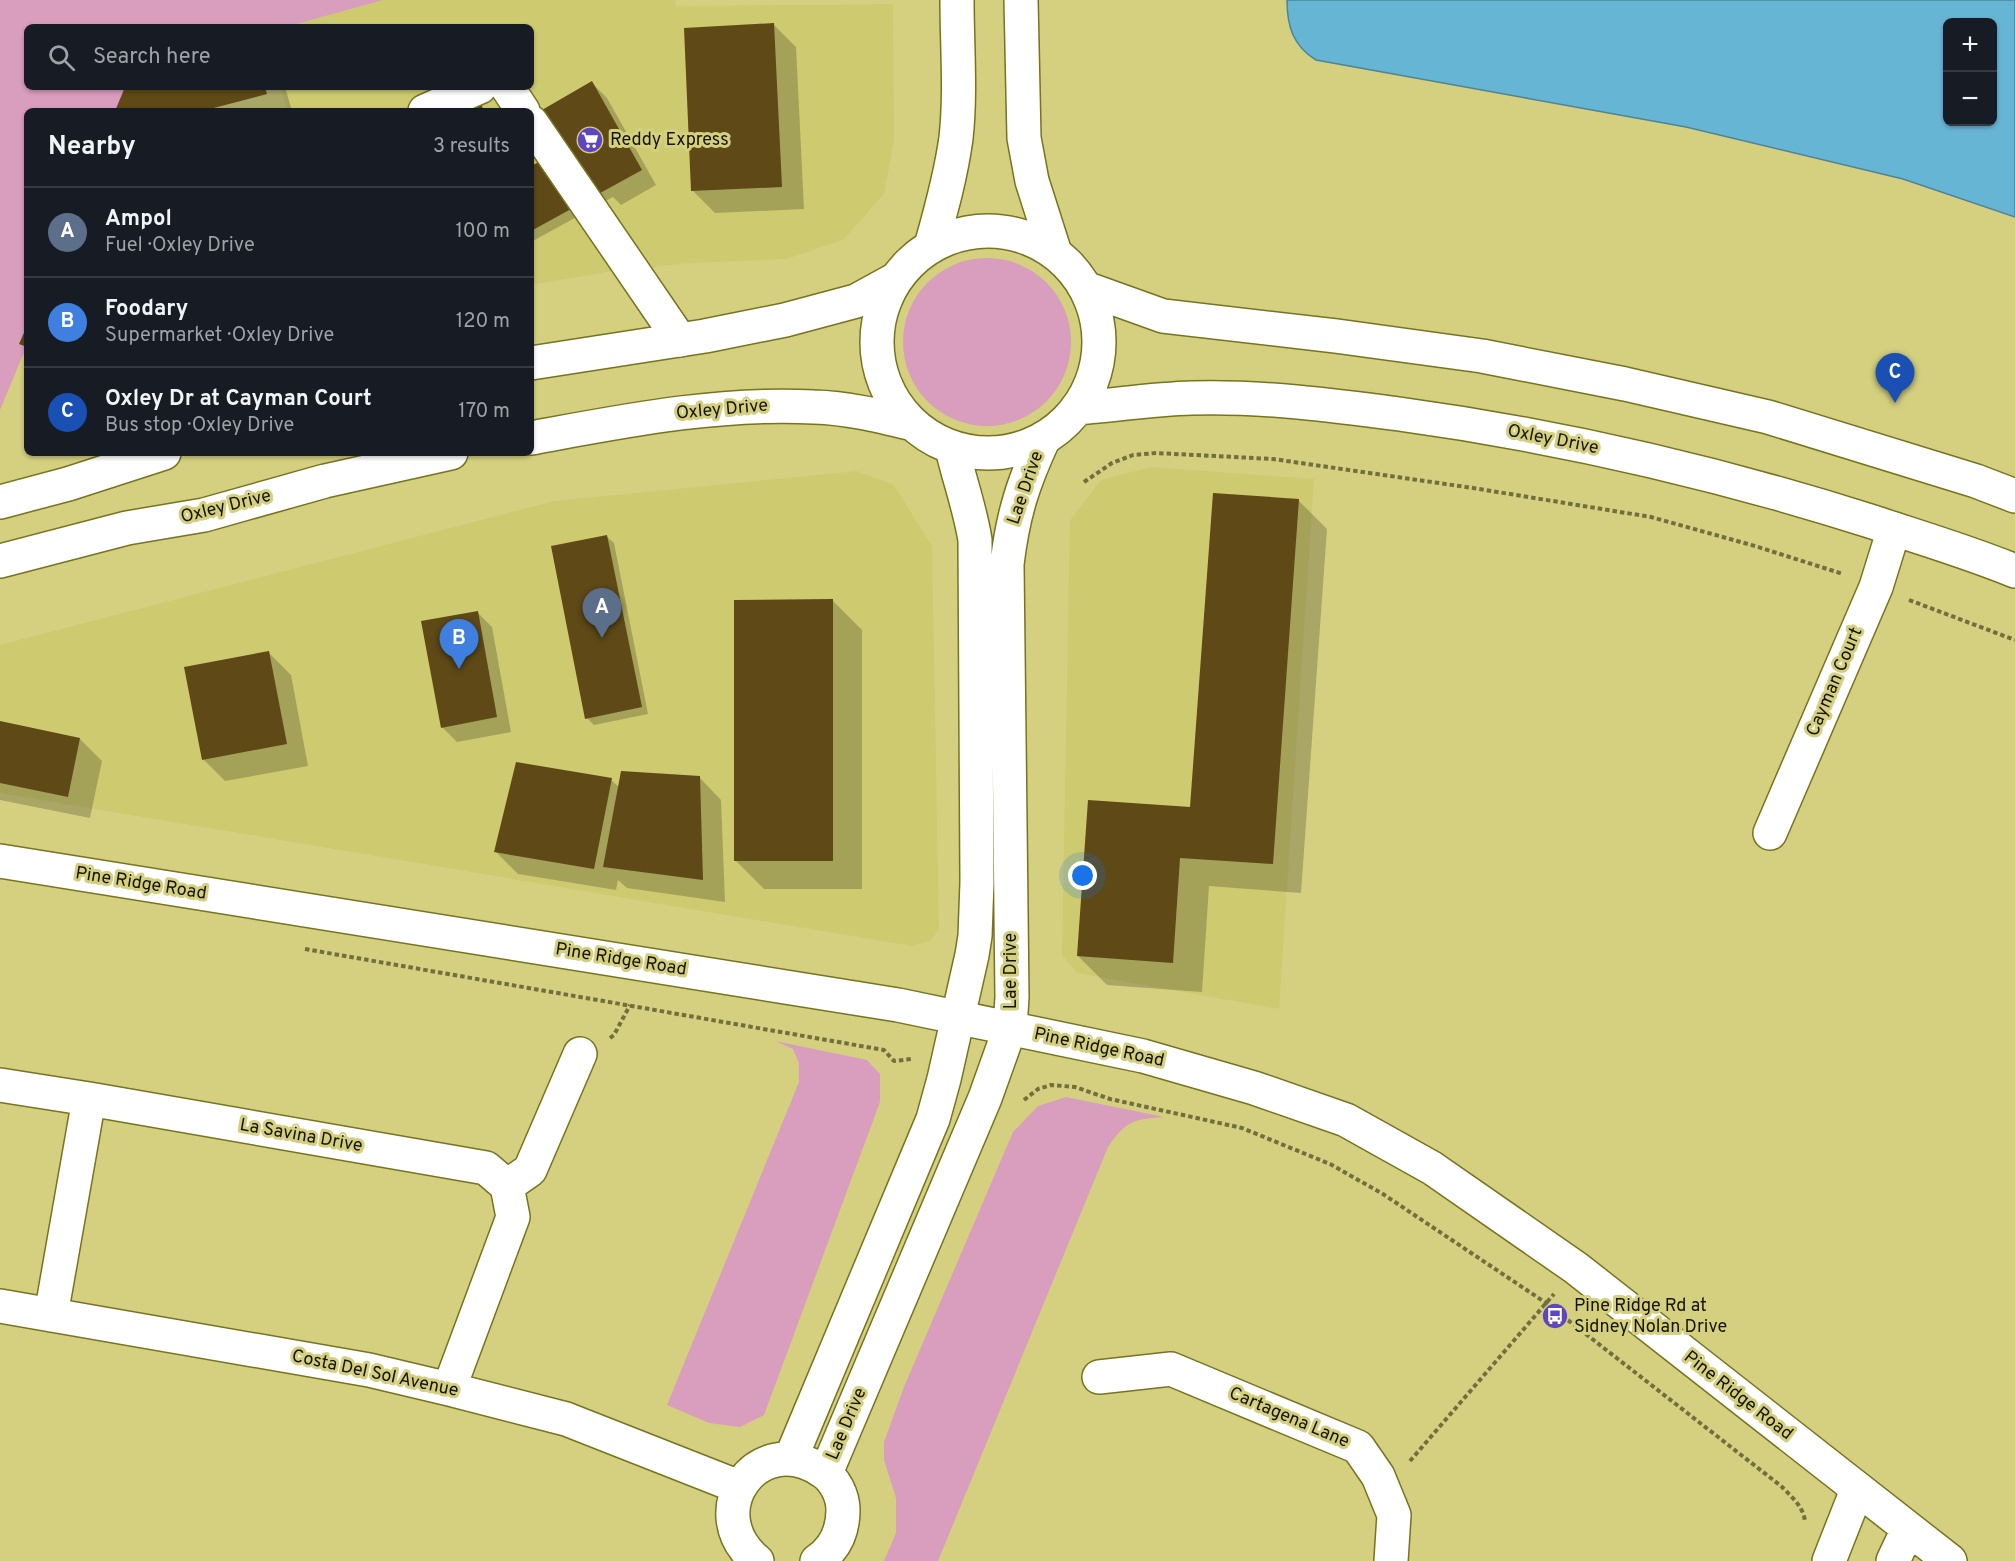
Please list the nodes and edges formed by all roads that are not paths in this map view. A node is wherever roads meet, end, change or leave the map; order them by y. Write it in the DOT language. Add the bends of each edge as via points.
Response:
graph roads {
  1 [pos="957,0"];
  2 [pos="1021,0"];
  3 [pos="473,90"];
  4 [pos="509,90"];
  5 [pos="432,108"];
  6 [pos="522,108"];
  7 [pos="534,126"];
  8 [pos="931,246"];
  9 [pos="1055,253"];
  10 [pos="896,279"];
  11 [pos="1085,288"];
  12 [pos="680,340"];
  13 [pos="534,363"];
  14 [pos="1077,408"];
  15 [pos="913,424"];
  16 [pos="534,437"];
  17 [pos="1044,438"];
  18 [pos="952,448"];
  19 [pos="155,456"];
  20 [pos="438,456"];
  21 [pos="2015,496"];
  22 [pos="0,502"];
  23 [pos="1894,529"];
  24 [pos="0,561"];
  25 [pos="2015,571"];
  26 [pos="1770,832"];
  27 [pos="0,861"];
  28 [pos="958,1018"];
  29 [pos="1010,1028"];
  30 [pos="580,1054"];
  31 [pos="0,1085"];
  32 [pos="89,1099"];
  33 [pos="507,1186"];
  34 [pos="0,1306"];
  35 [pos="51,1315"];
  36 [pos="1100,1377"];
  37 [pos="449,1389"];
  38 [pos="791,1458"];
  39 [pos="826,1473"];
  40 [pos="739,1487"];
  41 [pos="1857,1490"];
  42 [pos="1908,1529"];
  43 [pos="757,1561"];
  44 [pos="817,1561"];
  45 [pos="1391,1561"];
  46 [pos="1829,1561"];
  47 [pos="1893,1561"];
  48 [pos="1950,1561"];
  1 -- 8 [label="street" via="956,138"];
  2 -- 9 [label="street" via="1024,138 1032,180"];
  3 -- 5 [label="street"];
  4 -- 6 [label="street"];
  7 -- 12 [label="street"];
  8 -- 9 [label="street" via="966,233 1004,231 1040,243"];
  8 -- 10 [label="street"];
  9 -- 11 [label="street"];
  10 -- 12 [label="street" via="856,301 785,320"];
  10 -- 15 [label="street" via="882,308 877,340 880,371 892,400"];
  11 -- 14 [label="street" via="1097,322 1097,358"];
  11 -- 21 [label="street" via="1163,316 1482,356 1625,384 1778,420"];
  12 -- 13 [label="street"];
  14 -- 17 [label="street"];
  14 -- 23 [label="street, Oxley Drive" via="1194,398 1326,405 1440,420 1681,467"];
  15 -- 16 [label="street, Oxley Drive" via="856,411 777,406 670,414"];
  15 -- 18 [label="street"];
  17 -- 18 [label="street" via="999,453"];
  17 -- 29 [label="street, Lae Drive" via="1017,503 1006,564"];
  18 -- 28 [label="street, Lae Drive" via="975,540 977,882 975,936"];
  19 -- 22 [label="street"];
  20 -- 24 [label="street, Oxley Drive"];
  23 -- 25 [label="street, Oxley Drive"];
  23 -- 26 [label="street, Cayman Court" via="1876,587"];
  27 -- 28 [label="street, Pine Ridge Road" via="898,1005"];
  28 -- 29 [label="street, Pine Ridge Road"];
  28 -- 38 [label="street, Lae Drive" via="933,1119"];
  29 -- 39 [label="street, Lae Drive" via="985,1098"];
  29 -- 41 [label="street, Pine Ridge Road" via="1154,1058 1346,1120 1432,1168 1576,1268"];
  30 -- 33 [label="street" via="530,1170"];
  31 -- 32 [label="street, La Savina Drive"];
  32 -- 33 [label="street, La Savina Drive" via="486,1168"];
  32 -- 35 [label="street"];
  33 -- 37 [label="street" via="513,1217"];
  34 -- 35 [label="street, Costa Del Sol Avenue"];
  35 -- 37 [label="street, Costa Del Sol Avenue" via="369,1370"];
  36 -- 45 [label="street, Cartagena Lane" via="1171,1369 1358,1447 1378,1476 1394,1515"];
  37 -- 40 [label="street, Costa Del Sol Avenue" via="566,1419"];
  38 -- 39 [label="street" via="810,1462"];
  38 -- 40 [label="street" via="761,1465"];
  39 -- 44 [label="street" via="843,1506 843,1525 836,1542"];
  40 -- 43 [label="street" via="732,1519 744,1549"];
  41 -- 42 [label="street, Pine Ridge Road"];
  41 -- 46 [label="street"];
  42 -- 47 [label="street"];
  42 -- 48 [label="street, Pine Ridge Road"];
}
